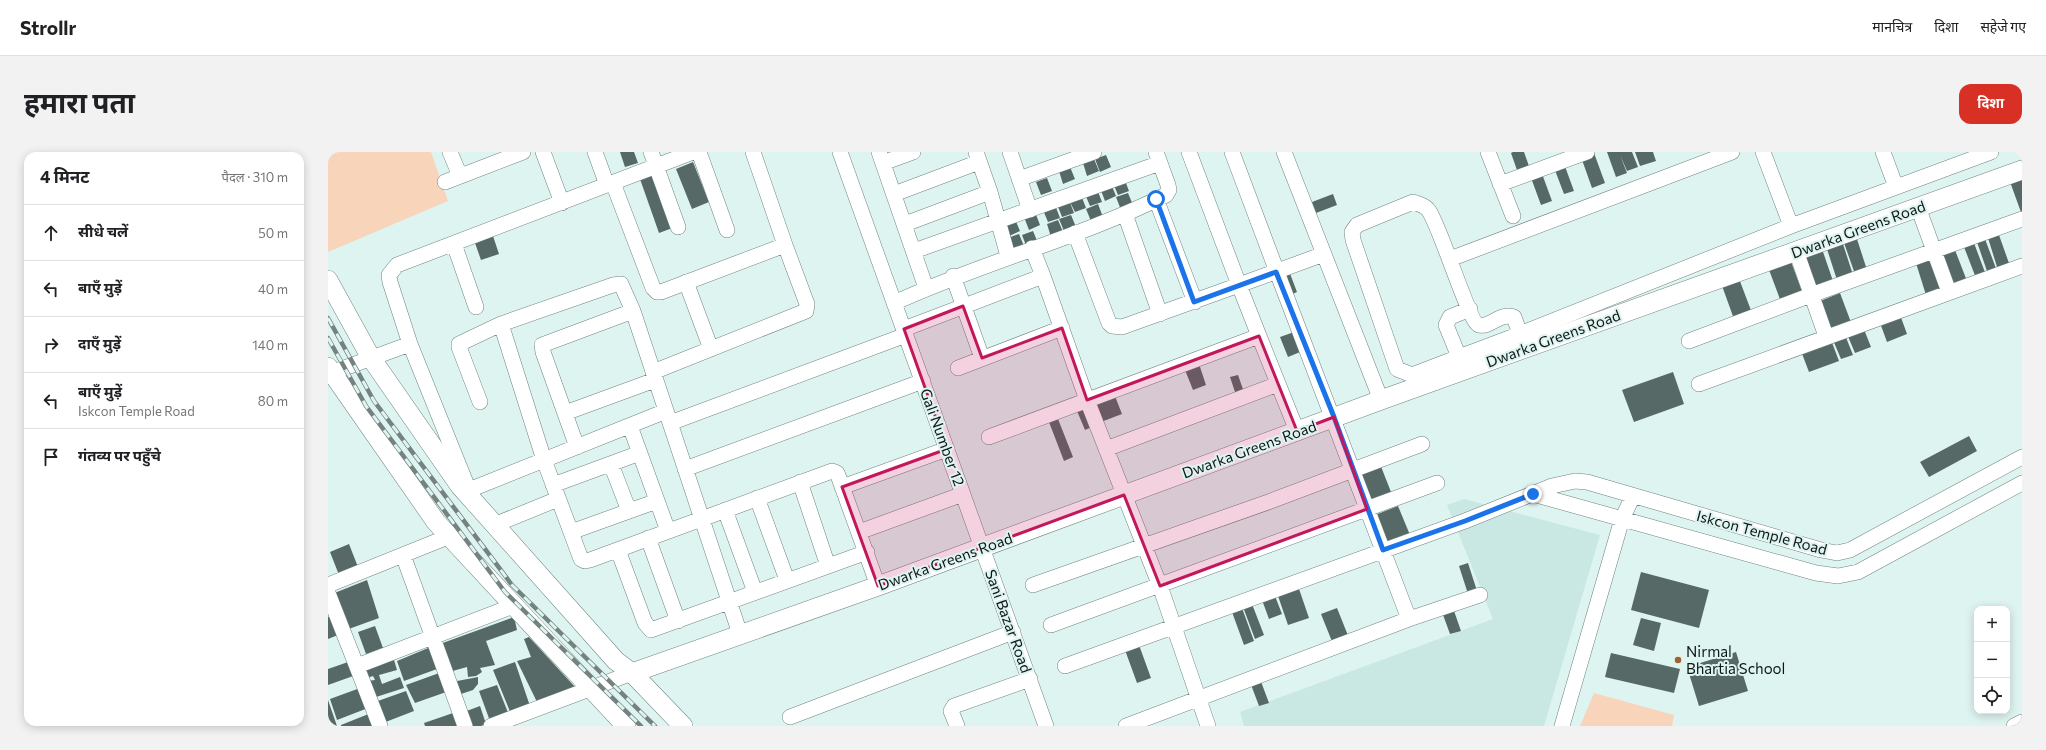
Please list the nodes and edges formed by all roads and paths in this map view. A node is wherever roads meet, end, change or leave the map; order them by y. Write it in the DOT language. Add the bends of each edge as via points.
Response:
graph roads {
  1 [pos="450,152"];
  2 [pos="523,152"];
  3 [pos="543,152"];
  4 [pos="595,152"];
  5 [pos="693,152"];
  6 [pos="699,152"];
  7 [pos="753,152"];
  8 [pos="840,152"];
  9 [pos="913,152"];
  10 [pos="1010,152"];
  11 [pos="1094,152"];
  12 [pos="1189,152"];
  13 [pos="1232,152"];
  14 [pos="1284,152"];
  15 [pos="1488,152"];
  16 [pos="1587,152"];
  17 [pos="1732,152"];
  18 [pos="1763,152"];
  19 [pos="1883,152"];
  20 [pos="1991,152"];
  21 [pos="1565,156"];
  22 [pos="881,157"];
  23 [pos="978,157"];
  24 [pos="490,158"];
  25 [pos="1158,158"];
  26 [pos="654,159"];
  27 [pos="2022,170"];
  28 [pos="460,176"];
  29 [pos="1020,179"];
  30 [pos="445,182"];
  31 [pos="610,184"];
  32 [pos="1500,184"];
  33 [pos="1896,188"];
  34 [pos="990,192"];
  35 [pos="894,194"];
  36 [pos="1156,199"];
  37 [pos="562,203"];
  38 [pos="1918,207"];
  39 [pos="1030,210"];
  40 [pos="1125,214"];
  41 [pos="1512,216"];
  42 [pos="2022,219"];
  43 [pos="998,220"];
  44 [pos="905,224"];
  45 [pos="1791,226"];
  46 [pos="678,227"];
  47 [pos="728,230"];
  48 [pos="1075,233"];
  49 [pos="454,244"];
  50 [pos="785,245"];
  51 [pos="1032,248"];
  52 [pos="914,251"];
  53 [pos="1796,251"];
  54 [pos="1934,251"];
  55 [pos="1324,254"];
  56 [pos="1008,256"];
  57 [pos="1450,259"];
  58 [pos="2022,266"];
  59 [pos="1276,272"];
  60 [pos="953,276"];
  61 [pos="1043,276"];
  62 [pos="328,280"];
  63 [pos="686,282"];
  64 [pos="1239,285"];
  65 [pos="926,288"];
  66 [pos="1949,292"];
  67 [pos="1811,295"];
  68 [pos="894,302"];
  69 [pos="1194,302"];
  70 [pos="964,306"];
  71 [pos="476,307"];
  72 [pos="1470,309"];
  73 [pos="633,312"];
  74 [pos="1160,314"];
  75 [pos="500,324"];
  76 [pos="1062,328"];
  77 [pos="905,332"];
  78 [pos="1520,334"];
  79 [pos="1259,336"];
  80 [pos="1826,336"];
  81 [pos="1689,342"];
  82 [pos="410,344"];
  83 [pos="711,350"];
  84 [pos="1489,354"];
  85 [pos="1459,357"];
  86 [pos="371,358"];
  87 [pos="982,358"];
  88 [pos="958,368"];
  89 [pos="329,372"];
  90 [pos="654,376"];
  91 [pos="923,381"];
  92 [pos="1278,384"];
  93 [pos="1699,384"];
  94 [pos="1087,400"];
  95 [pos="1381,400"];
  96 [pos="480,402"];
  97 [pos="565,414"];
  98 [pos="668,417"];
  99 [pos="1334,417"];
  100 [pos="630,426"];
  101 [pos="1297,431"];
  102 [pos="989,437"];
  103 [pos="1422,444"];
  104 [pos="577,447"];
  105 [pos="947,449"];
  106 [pos="1106,449"];
  107 [pos="640,453"];
  108 [pos="2022,457"];
  109 [pos="544,460"];
  110 [pos="611,464"];
  111 [pos="685,469"];
  112 [pos="1353,470"];
  113 [pos="800,482"];
  114 [pos="1437,483"];
  115 [pos="2022,483"];
  116 [pos="553,485"];
  117 [pos="842,487"];
  118 [pos="466,491"];
  119 [pos="963,494"];
  120 [pos="1533,494"];
  121 [pos="1124,496"];
  122 [pos="1633,496"];
  123 [pos="757,498"];
  124 [pos="558,499"];
  125 [pos="658,501"];
  126 [pos="1367,509"];
  127 [pos="725,510"];
  128 [pos="629,511"];
  129 [pos="702,518"];
  130 [pos="1622,519"];
  131 [pos="494,525"];
  132 [pos="668,531"];
  133 [pos="571,532"];
  134 [pos="859,532"];
  135 [pos="450,536"];
  136 [pos="648,538"];
  137 [pos="1144,546"];
  138 [pos="982,547"];
  139 [pos="618,550"];
  140 [pos="1383,550"];
  141 [pos="867,552"];
  142 [pos="403,555"];
  143 [pos="828,566"];
  144 [pos="787,580"];
  145 [pos="328,585"];
  146 [pos="1033,585"];
  147 [pos="878,586"];
  148 [pos="1160,586"];
  149 [pos="755,592"];
  150 [pos="328,593"];
  151 [pos="1480,595"];
  152 [pos="729,601"];
  153 [pos="513,606"];
  154 [pos="1409,619"];
  155 [pos="678,621"];
  156 [pos="1051,625"];
  157 [pos="1174,627"];
  158 [pos="1013,632"];
  159 [pos="740,634"];
  160 [pos="433,637"];
  161 [pos="357,666"];
  162 [pos="1065,666"];
  163 [pos="632,672"];
  164 [pos="1030,680"];
  165 [pos="589,688"];
  166 [pos="1199,699"];
  167 [pos="790,717"];
  168 [pos="2022,722"];
  169 [pos="1044,725"];
  170 [pos="380,726"];
  171 [pos="465,726"];
  172 [pos="491,726"];
  173 [pos="626,726"];
  174 [pos="683,726"];
  175 [pos="957,726"];
  176 [pos="1126,726"];
  177 [pos="1208,726"];
  178 [pos="1562,726"];
  179 [pos="2014,726"];
  1 -- 28 [label="street"];
  2 -- 24 [label="street"];
  3 -- 37 [label="street"];
  4 -- 31 [label="street"];
  5 -- 26 [label="street"];
  6 -- 47 [label="street"];
  7 -- 50 [label="street"];
  8 -- 68 [label="street, Gali Number 12"];
  9 -- 22 [label="street"];
  10 -- 29 [label="street"];
  11 -- 29 [label="street"];
  12 -- 64 [label="street"];
  13 -- 59 [label="street"];
  14 -- 55 [label="street"];
  15 -- 32 [label="street"];
  16 -- 21 [label="street"];
  17 -- 57 [label="street"];
  18 -- 45 [label="street"];
  19 -- 33 [label="street"];
  20 -- 33 [label="street"];
  21 -- 32 [label="street"];
  22 -- 35 [label="street"];
  23 -- 34 [label="street"];
  23 -- 35 [label="street"];
  24 -- 28 [label="street"];
  25 -- 36 [label="street" via="1168,190 1166,195"];
  25 -- 39 [label="street"];
  26 -- 31 [label="street"];
  26 -- 46 [label="street"];
  27 -- 38 [label="street, Dwarka Greens Road"];
  28 -- 30 [label="street"];
  29 -- 39 [label="street"];
  31 -- 37 [label="street"];
  31 -- 63 [label="street" via="654,290 661,292"];
  32 -- 41 [label="street"];
  33 -- 45 [label="street"];
  34 -- 43 [label="street"];
  34 -- 44 [label="street"];
  35 -- 44 [label="street"];
  36 -- 40 [label="street"];
  36 -- 69 [label="street"];
  37 -- 49 [label="street"];
  38 -- 53 [label="street, Dwarka Greens Road"];
  38 -- 54 [label="street"];
  39 -- 43 [label="street"];
  40 -- 48 [label="street"];
  40 -- 74 [label="street"];
  42 -- 54 [label="street"];
  43 -- 52 [label="street"];
  43 -- 56 [label="street"];
  44 -- 52 [label="street"];
  45 -- 78 [label="street"];
  48 -- 51 [label="street"];
  48 -- 74 [label="street" via="1112,326 1122,327"];
  49 -- 71 [label="street"];
  49 -- 82 [label="street" via="397,265 389,275"];
  50 -- 63 [label="street"];
  50 -- 83 [label="street" via="807,304 806,311"];
  51 -- 56 [label="street"];
  51 -- 61 [label="street"];
  52 -- 65 [label="street"];
  53 -- 67 [label="street"];
  53 -- 84 [label="street, Dwarka Greens Road"];
  54 -- 66 [label="street"];
  54 -- 67 [label="street"];
  55 -- 59 [label="street"];
  55 -- 95 [label="street"];
  56 -- 60 [label="street"];
  57 -- 72 [label="street"];
  57 -- 85 [label="street" via="1429,210 1421,204 1413,202 1357,225 1352,232 1397,370 1412,375"];
  58 -- 66 [label="street"];
  59 -- 64 [label="street"];
  59 -- 99 [label="street"];
  60 -- 65 [label="street"];
  60 -- 70 [label="street"];
  61 -- 70 [label="street"];
  61 -- 76 [label="street"];
  62 -- 86 [label="street"];
  63 -- 83 [label="street"];
  64 -- 69 [label="street"];
  64 -- 79 [label="street"];
  65 -- 68 [label="street"];
  66 -- 80 [label="street"];
  67 -- 80 [label="street"];
  67 -- 81 [label="street"];
  68 -- 77 [label="street, Gali Number 12"];
  69 -- 74 [label="street"];
  70 -- 77 [label="street"];
  70 -- 87 [label="street"];
  72 -- 78 [label="street" via="1474,321 1484,325 1505,315 1514,317"];
  72 -- 85 [label="street" via="1450,317 1446,325"];
  73 -- 75 [label="street" via="621,284 617,284"];
  73 -- 90 [label="street"];
  73 -- 97 [label="street" via="542,345"];
  75 -- 96 [label="street" via="460,344 459,347"];
  75 -- 109 [label="street"];
  76 -- 87 [label="street"];
  76 -- 94 [label="street"];
  77 -- 91 [label="street, Gali Number 12"];
  77 -- 98 [label="street"];
  78 -- 84 [label="street"];
  79 -- 92 [label="street"];
  79 -- 94 [label="street"];
  80 -- 93 [label="street"];
  82 -- 86 [label="street"];
  82 -- 118 [label="street"];
  83 -- 90 [label="street"];
  84 -- 85 [label="street"];
  84 -- 95 [label="street, Dwarka Greens Road"];
  86 -- 89 [label="street"];
  86 -- 118 [label="street"];
  87 -- 88 [label="street"];
  89 -- 135 [label="street" via="436,522"];
  90 -- 97 [label="street"];
  90 -- 98 [label="street"];
  91 -- 105 [label="street, Gali Number 12"];
  91 -- 111 [label="street"];
  92 -- 101 [label="street"];
  92 -- 106 [label="street"];
  94 -- 102 [label="street"];
  94 -- 106 [label="street"];
  95 -- 99 [label="street, Dwarka Greens Road"];
  97 -- 104 [label="street"];
  98 -- 100 [label="street"];
  98 -- 111 [label="street"];
  99 -- 101 [label="street, Dwarka Greens Road"];
  99 -- 112 [label="street"];
  100 -- 104 [label="street"];
  100 -- 107 [label="street"];
  101 -- 121 [label="street, Dwarka Greens Road"];
  103 -- 112 [label="street"];
  104 -- 109 [label="street"];
  105 -- 117 [label="street"];
  105 -- 119 [label="street, Gali Number 12"];
  106 -- 121 [label="street"];
  107 -- 110 [label="street"];
  107 -- 125 [label="street"];
  108 -- 122 [label="street, Iskcon Temple Road" via="1850,550 1837,552 1821,550"];
  109 -- 116 [label="street"];
  109 -- 118 [label="street"];
  110 -- 116 [label="street"];
  110 -- 128 [label="street"];
  111 -- 129 [label="street"];
  112 -- 126 [label="street"];
  112 -- 137 [label="street"];
  113 -- 117 [label="street" via="832,471 836,473"];
  113 -- 123 [label="street"];
  113 -- 143 [label="street"];
  114 -- 126 [label="street"];
  115 -- 130 [label="street, Iskcon Temple Road" via="1858,572 1838,576 1816,573"];
  116 -- 124 [label="street"];
  117 -- 134 [label="street"];
  118 -- 131 [label="street"];
  119 -- 134 [label="street"];
  119 -- 138 [label="street, Sani Bazar Road"];
  120 -- 122 [label="street, Iskcon Temple Road" via="1558,484 1575,481 1587,482"];
  120 -- 130 [label="street, Iskcon Temple Road"];
  120 -- 140 [label="street, Iskcon Temple Road"];
  121 -- 137 [label="street"];
  121 -- 138 [label="street, Dwarka Greens Road"];
  122 -- 130 [label="street"];
  123 -- 127 [label="street"];
  123 -- 144 [label="street"];
  124 -- 131 [label="street"];
  124 -- 133 [label="street"];
  125 -- 128 [label="street"];
  125 -- 132 [label="street"];
  126 -- 140 [label="street"];
  126 -- 148 [label="street"];
  127 -- 129 [label="street"];
  127 -- 149 [label="street"];
  128 -- 133 [label="street"];
  129 -- 132 [label="street"];
  129 -- 152 [label="street"];
  130 -- 178 [label="street"];
  131 -- 163 [label="street" via="616,661"];
  132 -- 136 [label="street"];
  133 -- 139 [label="street" via="584,561"];
  134 -- 141 [label="street"];
  135 -- 142 [label="street"];
  135 -- 153 [label="street"];
  136 -- 139 [label="street"];
  136 -- 155 [label="street"];
  137 -- 146 [label="street"];
  137 -- 148 [label="street"];
  138 -- 147 [label="street, Dwarka Greens Road"];
  138 -- 158 [label="street, Sani Bazar Road"];
  139 -- 155 [label="street" via="647,627 655,630"];
  140 -- 154 [label="street"];
  140 -- 157 [label="street, Iskcon Temple Road"];
  141 -- 143 [label="street"];
  141 -- 147 [label="street"];
  142 -- 145 [label="street"];
  142 -- 160 [label="street"];
  143 -- 144 [label="street"];
  144 -- 149 [label="street"];
  147 -- 159 [label="street, Dwarka Greens Road"];
  148 -- 156 [label="street"];
  148 -- 157 [label="street"];
  149 -- 152 [label="street"];
  150 -- 161 [label="street"];
  151 -- 154 [label="street"];
  152 -- 155 [label="street"];
  152 -- 159 [label="street"];
  153 -- 160 [label="street"];
  153 -- 165 [label="street"];
  154 -- 166 [label="street"];
  157 -- 162 [label="street, Iskcon Temple Road"];
  157 -- 166 [label="street"];
  158 -- 164 [label="street, Sani Bazar Road"];
  158 -- 167 [label="street"];
  159 -- 163 [label="street, Dwarka Greens Road"];
  160 -- 161 [label="street"];
  160 -- 171 [label="street"];
  161 -- 170 [label="street"];
  163 -- 165 [label="street, Dwarka Greens Road"];
  163 -- 174 [label="street"];
  164 -- 169 [label="street, Sani Bazar Road"];
  164 -- 175 [label="street" via="954,706 951,711"];
  165 -- 172 [label="street, Dwarka Greens Road"];
  165 -- 173 [label="street"];
  166 -- 176 [label="street"];
  166 -- 177 [label="street"];
  168 -- 179 [label="street"];
}
